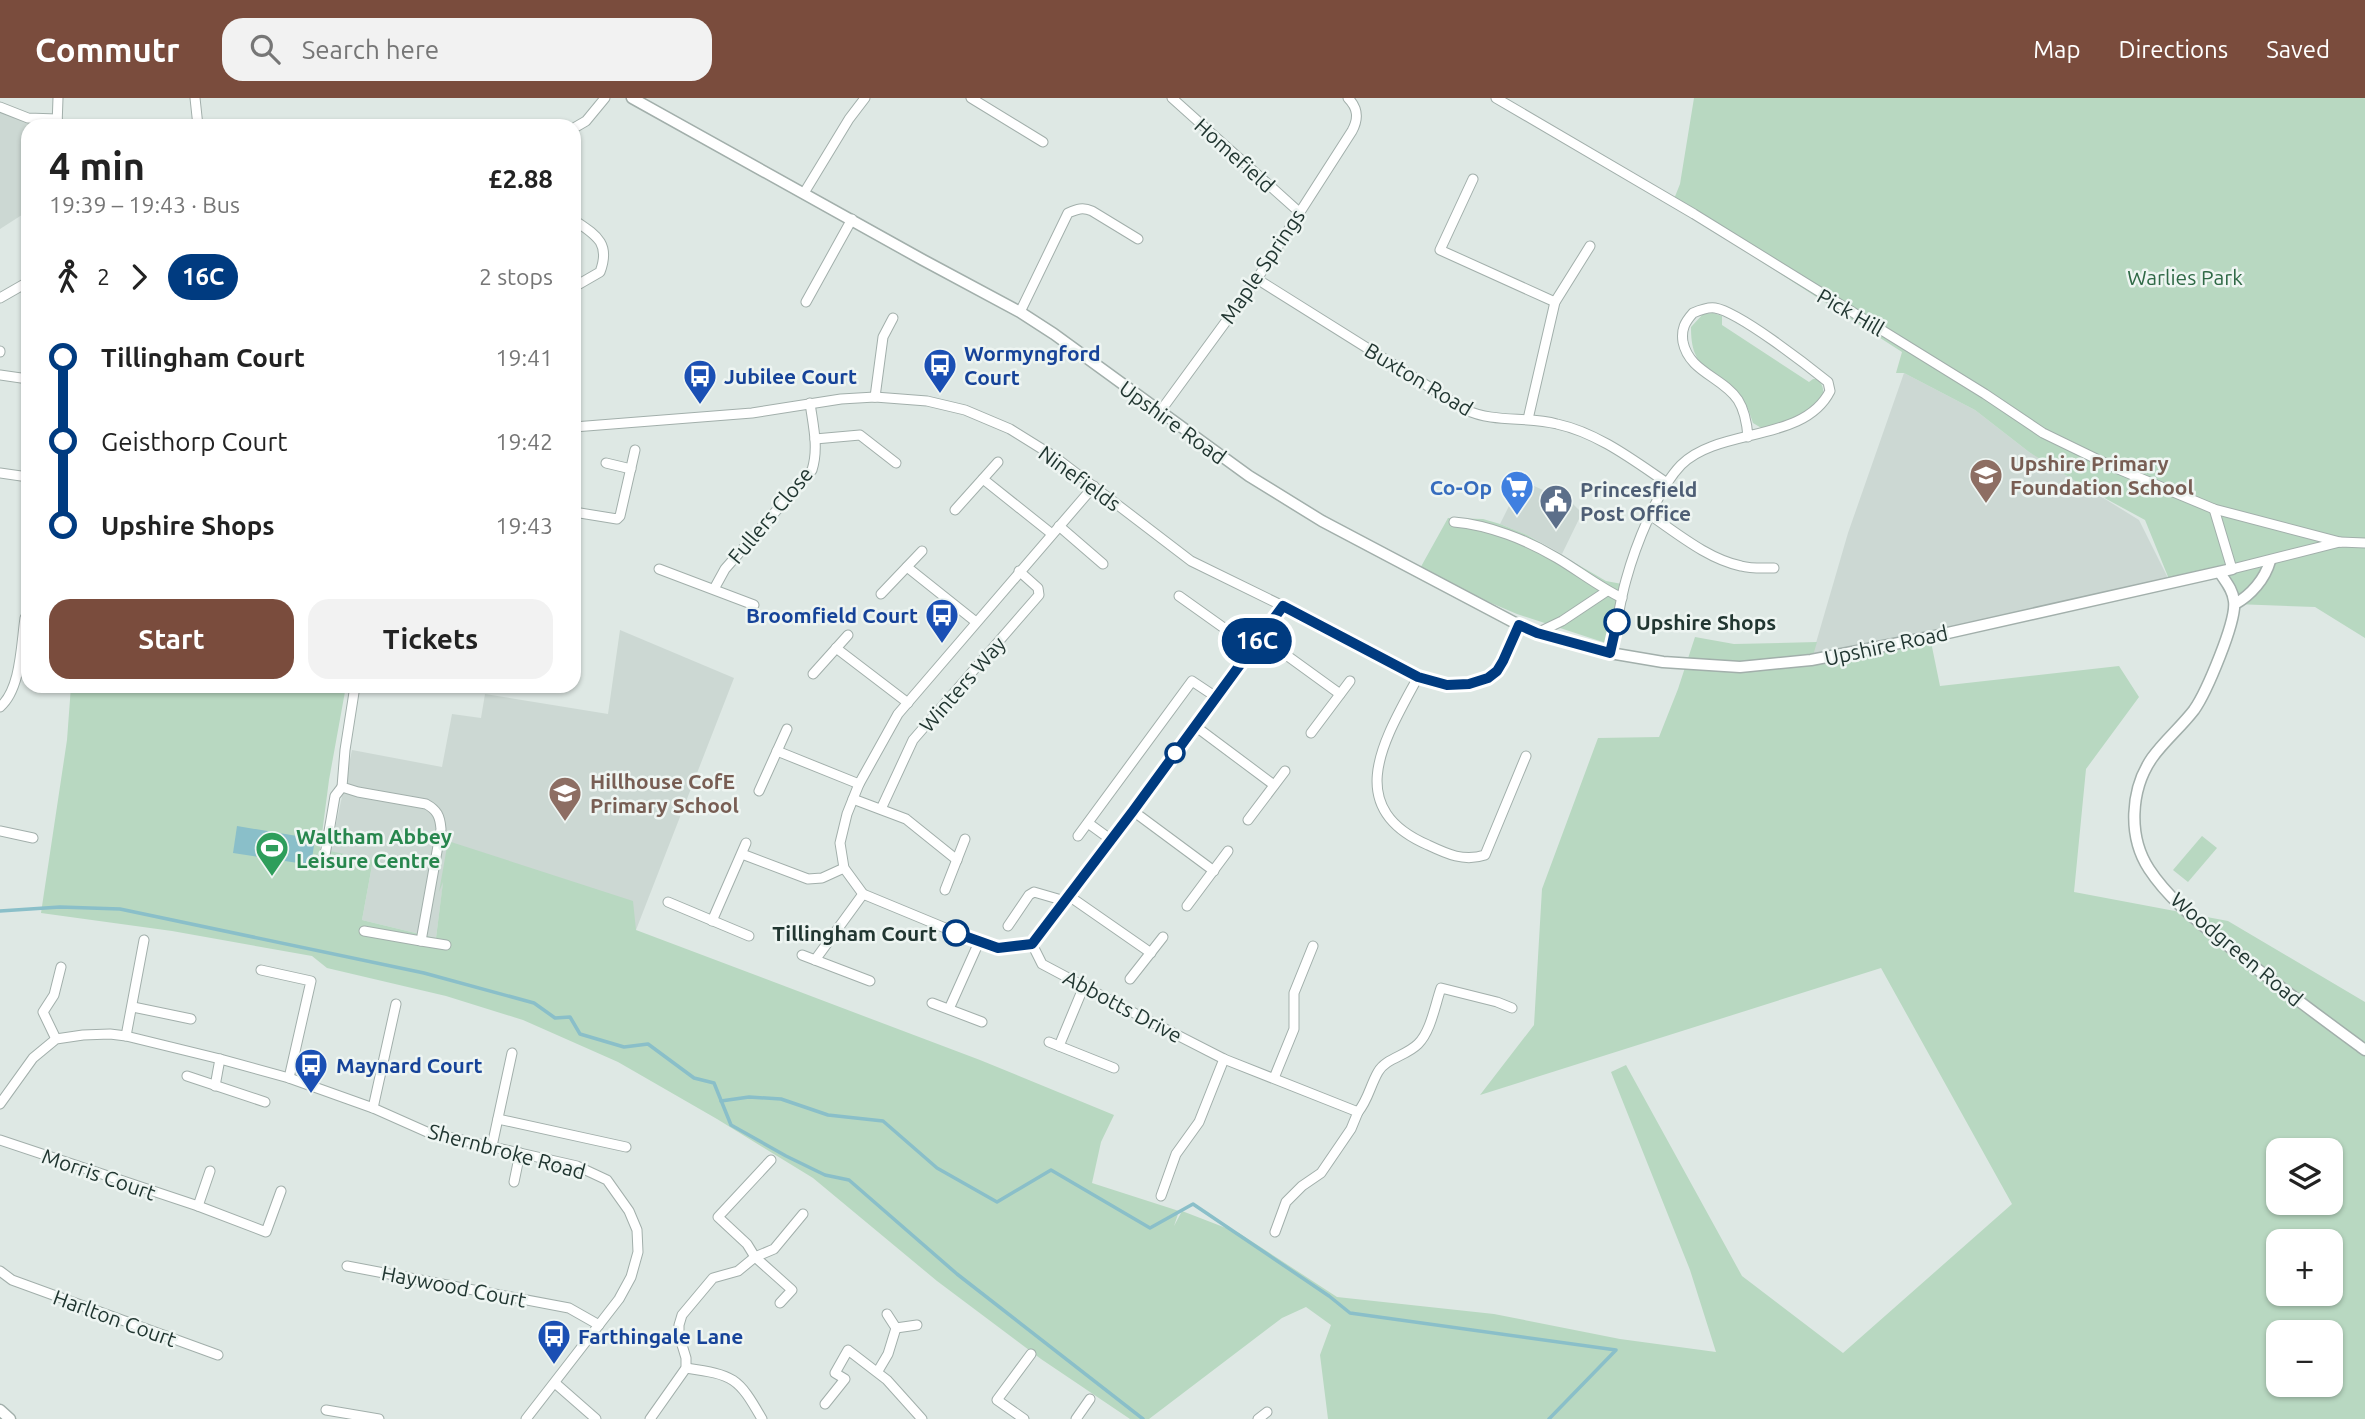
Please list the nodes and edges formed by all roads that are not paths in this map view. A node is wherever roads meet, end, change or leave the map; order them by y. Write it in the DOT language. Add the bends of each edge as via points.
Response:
graph roads {
  1 [pos="58,98"];
  2 [pos="195,98"];
  3 [pos="605,98"];
  4 [pos="632,98"];
  5 [pos="865,98"];
  6 [pos="971,98"];
  7 [pos="1172,98"];
  8 [pos="1348,98"];
  9 [pos="1496,98"];
  10 [pos="0,107"];
  11 [pos="40,119"];
  12 [pos="57,119"];
  13 [pos="197,119"];
  14 [pos="581,124"];
  15 [pos="1043,142"];
  16 [pos="1473,179"];
  17 [pos="804,193"];
  18 [pos="1298,211"];
  19 [pos="852,219"];
  20 [pos="581,225"];
  21 [pos="1138,239"];
  22 [pos="1590,246"];
  23 [pos="1257,279"];
  24 [pos="581,282"];
  25 [pos="21,286"];
  26 [pos="0,298"];
  27 [pos="806,302"];
  28 [pos="1555,302"];
  29 [pos="1020,312"];
  30 [pos="893,318"];
  31 [pos="0,375"];
  32 [pos="21,378"];
  33 [pos="875,397"];
  34 [pos="810,403"];
  35 [pos="1159,413"];
  36 [pos="1528,419"];
  37 [pos="581,427"];
  38 [pos="1748,437"];
  39 [pos="815,439"];
  40 [pos="635,450"];
  41 [pos="998,462"];
  42 [pos="606,463"];
  43 [pos="896,463"];
  44 [pos="631,469"];
  45 [pos="0,473"];
  46 [pos="21,476"];
  47 [pos="983,479"];
  48 [pos="1667,483"];
  49 [pos="1094,486"];
  50 [pos="2214,509"];
  51 [pos="955,510"];
  52 [pos="581,513"];
  53 [pos="1650,515"];
  54 [pos="1454,522"];
  55 [pos="1059,526"];
  56 [pos="1052,534"];
  57 [pos="2340,542"];
  58 [pos="2365,543"];
  59 [pos="922,551"];
  60 [pos="2270,561"];
  61 [pos="1103,564"];
  62 [pos="907,566"];
  63 [pos="1774,568"];
  64 [pos="659,569"];
  65 [pos="2232,569"];
  66 [pos="1019,571"];
  67 [pos="2220,573"];
  68 [pos="714,589"];
  69 [pos="1607,591"];
  70 [pos="881,594"];
  71 [pos="1180,596"];
  72 [pos="1622,598"];
  73 [pos="2235,604"];
  74 [pos="754,605"];
  75 [pos="1283,606"];
  76 [pos="976,622"];
  77 [pos="1519,625"];
  78 [pos="1537,633"];
  79 [pos="848,635"];
  80 [pos="1260,636"];
  81 [pos="21,644"];
  82 [pos="836,648"];
  83 [pos="1252,648"];
  84 [pos="1610,653"];
  85 [pos="813,674"];
  86 [pos="1418,677"];
  87 [pos="1350,681"];
  88 [pos="354,693"];
  89 [pos="1340,694"];
  90 [pos="1216,697"];
  91 [pos="908,703"];
  92 [pos="0,707"];
  93 [pos="1195,726"];
  94 [pos="787,729"];
  95 [pos="1311,733"];
  96 [pos="777,751"];
  97 [pos="1526,756"];
  98 [pos="1285,771"];
  99 [pos="859,784"];
  100 [pos="1273,785"];
  101 [pos="342,787"];
  102 [pos="759,792"];
  103 [pos="853,799"];
  104 [pos="881,809"];
  105 [pos="1133,811"];
  106 [pos="1248,820"];
  107 [pos="1088,823"];
  108 [pos="0,831"];
  109 [pos="1078,836"];
  110 [pos="33,838"];
  111 [pos="965,839"];
  112 [pos="1110,839"];
  113 [pos="746,844"];
  114 [pos="1228,851"];
  115 [pos="742,854"];
  116 [pos="325,855"];
  117 [pos="957,860"];
  118 [pos="844,868"];
  119 [pos="1214,871"];
  120 [pos="946,890"];
  121 [pos="863,894"];
  122 [pos="1067,899"];
  123 [pos="668,902"];
  124 [pos="1187,906"];
  125 [pos="712,921"];
  126 [pos="1008,926"];
  127 [pos="363,931"];
  128 [pos="748,936"];
  129 [pos="1163,937"];
  130 [pos="144,940"];
  131 [pos="421,941"];
  132 [pos="979,942"];
  133 [pos="1032,944"];
  134 [pos="446,945"];
  135 [pos="1313,946"];
  136 [pos="1151,953"];
  137 [pos="802,955"];
  138 [pos="815,960"];
  139 [pos="61,967"];
  140 [pos="261,970"];
  141 [pos="1130,979"];
  142 [pos="870,981"];
  143 [pos="1084,986"];
  144 [pos="932,1003"];
  145 [pos="396,1004"];
  146 [pos="133,1007"];
  147 [pos="1512,1008"];
  148 [pos="949,1009"];
  149 [pos="191,1019"];
  150 [pos="982,1022"];
  151 [pos="126,1036"];
  152 [pos="56,1038"];
  153 [pos="1049,1042"];
  154 [pos="1059,1045"];
  155 [pos="2365,1050"];
  156 [pos="512,1053"];
  157 [pos="220,1059"];
  158 [pos="1224,1059"];
  159 [pos="1114,1068"];
  160 [pos="187,1076"];
  161 [pos="289,1078"];
  162 [pos="1274,1078"];
  163 [pos="215,1086"];
  164 [pos="265,1102"];
  165 [pos="0,1104"];
  166 [pos="373,1108"];
  167 [pos="1358,1112"];
  168 [pos="498,1119"];
  169 [pos="0,1140"];
  170 [pos="492,1146"];
  171 [pos="626,1147"];
  172 [pos="520,1153"];
  173 [pos="771,1160"];
  174 [pos="210,1171"];
  175 [pos="514,1182"];
  176 [pos="281,1191"];
  177 [pos="1161,1196"];
  178 [pos="198,1206"];
  179 [pos="803,1214"];
  180 [pos="1275,1232"];
  181 [pos="755,1257"];
  182 [pos="346,1266"];
  183 [pos="0,1271"];
  184 [pos="780,1303"];
  185 [pos="887,1314"];
  186 [pos="599,1325"];
  187 [pos="917,1325"];
  188 [pos="896,1328"];
  189 [pos="1031,1354"];
  190 [pos="218,1355"];
  191 [pos="686,1368"];
  192 [pos="878,1371"];
  193 [pos="555,1383"];
  194 [pos="1090,1399"];
  195 [pos="825,1404"];
  196 [pos="0,1410"];
  197 [pos="326,1410"];
  198 [pos="1267,1412"];
  199 [pos="10,1419"];
  200 [pos="379,1419"];
  201 [pos="526,1419"];
  202 [pos="596,1419"];
  203 [pos="650,1419"];
  204 [pos="762,1419"];
  205 [pos="922,1419"];
  206 [pos="1024,1419"];
  207 [pos="1076,1419"];
  208 [pos="1258,1419"];
  1 -- 12 [label="street"];
  2 -- 13 [label="street"];
  3 -- 14 [label="street"];
  4 -- 17 [label="street, Upshire Road"];
  5 -- 17 [label="street"];
  6 -- 15 [label="street"];
  7 -- 18 [label="street, Homefield"];
  8 -- 18 [label="street, Maple Springs" via="1357,114 1352,131"];
  9 -- 50 [label="street, Pick Hill" via="1694,214 2043,433"];
  10 -- 11 [label="street"];
  16 -- 28 [label="street" via="1440,250"];
  17 -- 19 [label="street, Upshire Road"];
  18 -- 23 [label="street, Maple Springs"];
  19 -- 27 [label="street"];
  19 -- 29 [label="street, Upshire Road"];
  20 -- 24 [label="street" via="597,236 605,260 600,272"];
  21 -- 29 [label="street" via="1092,211 1068,213"];
  22 -- 28 [label="street"];
  23 -- 35 [label="street, Maple Springs"];
  23 -- 36 [label="street, Buxton Road" via="1466,410 1483,418"];
  25 -- 26 [label="street"];
  28 -- 36 [label="street"];
  29 -- 35 [label="street, Upshire Road"];
  30 -- 33 [label="street" via="883,337"];
  31 -- 32 [label="street"];
  33 -- 34 [label="street, Ninefields"];
  33 -- 49 [label="street, Ninefields" via="965,410 1010,429"];
  34 -- 37 [label="street, Ninefields"];
  34 -- 39 [label="street, Fullers Close"];
  35 -- 77 [label="street, Upshire Road" via="1322,521"];
  36 -- 48 [label="street, Buxton Road" via="1599,439"];
  38 -- 38 [label="street" via="1806,415 1826,398 1828,382 1738,318 1714,308 1693,313 1683,327 1685,351 1699,369 1738,400"];
  38 -- 48 [label="street" via="1698,453"];
  39 -- 43 [label="street, Fullers Close" via="860,435"];
  39 -- 68 [label="street, Fullers Close" via="812,470 725,569"];
  40 -- 44 [label="street"];
  41 -- 47 [label="street"];
  42 -- 44 [label="street"];
  44 -- 52 [label="street" via="617,519"];
  45 -- 46 [label="street"];
  47 -- 51 [label="street"];
  47 -- 56 [label="street"];
  48 -- 53 [label="street"];
  49 -- 55 [label="street, Winters Way"];
  49 -- 75 [label="street, Ninefields" via="1191,561"];
  50 -- 57 [label="street, Pick Hill"];
  50 -- 65 [label="street"];
  53 -- 63 [label="street" via="1728,562"];
  53 -- 72 [label="street"];
  54 -- 69 [label="street" via="1530,544"];
  55 -- 56 [label="street, Winters Way"];
  55 -- 61 [label="street"];
  56 -- 66 [label="street, Winters Way"];
  57 -- 58 [label="street"];
  57 -- 60 [label="street"];
  59 -- 62 [label="street"];
  60 -- 65 [label="street"];
  60 -- 73 [label="street" via="2260,581"];
  62 -- 70 [label="street"];
  62 -- 76 [label="street"];
  64 -- 68 [label="street, Fullers Close"];
  65 -- 67 [label="street, Upshire Road"];
  66 -- 76 [label="street, Winters Way"];
  66 -- 104 [label="street, Winters Way" via="1038,588 1039,595 913,740"];
  67 -- 73 [label="street"];
  67 -- 84 [label="street, Upshire Road" via="1811,660 1740,667"];
  68 -- 74 [label="street, Fullers Close"];
  69 -- 72 [label="street"];
  69 -- 78 [label="street"];
  71 -- 83 [label="street"];
  72 -- 84 [label="street"];
  73 -- 155 [label="street, Woodgreen Road" via="2200,700 2151,760 2143,777 2134,816 2137,844 2153,874 2184,910"];
  75 -- 80 [label="street"];
  75 -- 86 [label="street, Ninefields"];
  76 -- 91 [label="street, Winters Way"];
  77 -- 78 [label="street, Upshire Road"];
  77 -- 86 [label="street, Ninefields" via="1503,661 1488,678 1447,685"];
  78 -- 84 [label="street, Upshire Road"];
  79 -- 82 [label="street"];
  80 -- 83 [label="street"];
  80 -- 89 [label="street"];
  81 -- 92 [label="street" via="15,682"];
  82 -- 85 [label="street"];
  82 -- 91 [label="street"];
  83 -- 90 [label="street"];
  86 -- 97 [label="street" via="1386,737 1376,772 1385,812 1409,837 1465,859 1485,855"];
  87 -- 89 [label="street"];
  88 -- 101 [label="street"];
  89 -- 95 [label="street"];
  90 -- 93 [label="street"];
  90 -- 107 [label="street" via="1192,681"];
  91 -- 99 [label="street, Winters Way"];
  93 -- 100 [label="street"];
  93 -- 105 [label="street"];
  94 -- 96 [label="street"];
  96 -- 99 [label="street"];
  96 -- 102 [label="street"];
  98 -- 100 [label="street"];
  99 -- 103 [label="street, Winters Way"];
  100 -- 106 [label="street"];
  101 -- 116 [label="street" via="335,796"];
  101 -- 131 [label="street" via="426,804 441,819"];
  103 -- 104 [label="street"];
  103 -- 118 [label="street, Winters Way" via="840,844"];
  104 -- 117 [label="street" via="906,819"];
  105 -- 112 [label="street"];
  105 -- 119 [label="street"];
  107 -- 109 [label="street"];
  107 -- 112 [label="street"];
  108 -- 110 [label="street"];
  111 -- 117 [label="street"];
  112 -- 122 [label="street"];
  113 -- 115 [label="street"];
  114 -- 119 [label="street"];
  115 -- 118 [label="street" via="808,879"];
  115 -- 125 [label="street"];
  117 -- 120 [label="street"];
  118 -- 121 [label="street"];
  119 -- 124 [label="street"];
  121 -- 132 [label="street"];
  121 -- 138 [label="street"];
  122 -- 126 [label="street" via="1034,892"];
  122 -- 133 [label="street"];
  122 -- 136 [label="street"];
  123 -- 125 [label="street"];
  125 -- 128 [label="street"];
  127 -- 131 [label="street"];
  129 -- 136 [label="street"];
  130 -- 146 [label="street"];
  131 -- 134 [label="street"];
  132 -- 133 [label="street" via="998,948"];
  132 -- 148 [label="street"];
  133 -- 143 [label="street, Abbotts Drive" via="1042,964"];
  135 -- 162 [label="street" via="1294,993 1294,1029"];
  136 -- 141 [label="street"];
  137 -- 138 [label="street"];
  138 -- 142 [label="street"];
  139 -- 152 [label="street" via="54,995 43,1012"];
  140 -- 161 [label="street" via="311,981"];
  143 -- 154 [label="street"];
  143 -- 158 [label="street, Abbotts Drive"];
  144 -- 148 [label="street"];
  145 -- 166 [label="street"];
  146 -- 149 [label="street"];
  146 -- 151 [label="street"];
  147 -- 167 [label="street" via="1441,988 1425,1034 1402,1056 1385,1063"];
  148 -- 150 [label="street"];
  151 -- 152 [label="street, Shernbroke Road"];
  151 -- 157 [label="street, Shernbroke Road"];
  152 -- 165 [label="street" via="33,1058"];
  153 -- 154 [label="street"];
  154 -- 159 [label="street"];
  156 -- 168 [label="street"];
  157 -- 161 [label="street, Shernbroke Road"];
  157 -- 163 [label="street"];
  158 -- 162 [label="street, Abbotts Drive"];
  158 -- 177 [label="street" via="1199,1122 1176,1154"];
  160 -- 163 [label="street"];
  161 -- 166 [label="street, Shernbroke Road"];
  162 -- 167 [label="street, Abbotts Drive"];
  163 -- 164 [label="street"];
  166 -- 170 [label="street, Shernbroke Road" via="427,1132"];
  167 -- 180 [label="street" via="1321,1173 1286,1202"];
  168 -- 170 [label="street"];
  168 -- 171 [label="street"];
  169 -- 178 [label="street, Morris Court"];
  170 -- 172 [label="street, Shernbroke Road"];
  172 -- 175 [label="street"];
  172 -- 186 [label="street, Shernbroke Road" via="577,1166 607,1180 629,1211 637,1230 638,1252 631,1277"];
  173 -- 181 [label="street" via="718,1217"];
  174 -- 178 [label="street"];
  176 -- 178 [label="street, Morris Court" via="266,1232"];
  179 -- 181 [label="street" via="774,1249"];
  181 -- 184 [label="street" via="792,1290"];
  181 -- 191 [label="street" via="738,1272 713,1278 682,1315 679,1335"];
  182 -- 186 [label="street, Haywood Court" via="569,1308"];
  183 -- 190 [label="street, Harlton Court" via="12,1280"];
  185 -- 188 [label="street"];
  186 -- 193 [label="street, Shernbroke Road"];
  187 -- 188 [label="street"];
  188 -- 192 [label="street"];
  189 -- 206 [label="street" via="997,1400"];
  191 -- 203 [label="street"];
  191 -- 204 [label="street" via="733,1378"];
  192 -- 195 [label="street" via="848,1350 835,1373 845,1379"];
  192 -- 205 [label="street"];
  193 -- 201 [label="street, Shernbroke Road"];
  193 -- 202 [label="street"];
  194 -- 207 [label="street"];
  196 -- 199 [label="street"];
  197 -- 200 [label="street"];
  198 -- 208 [label="street"];
}
